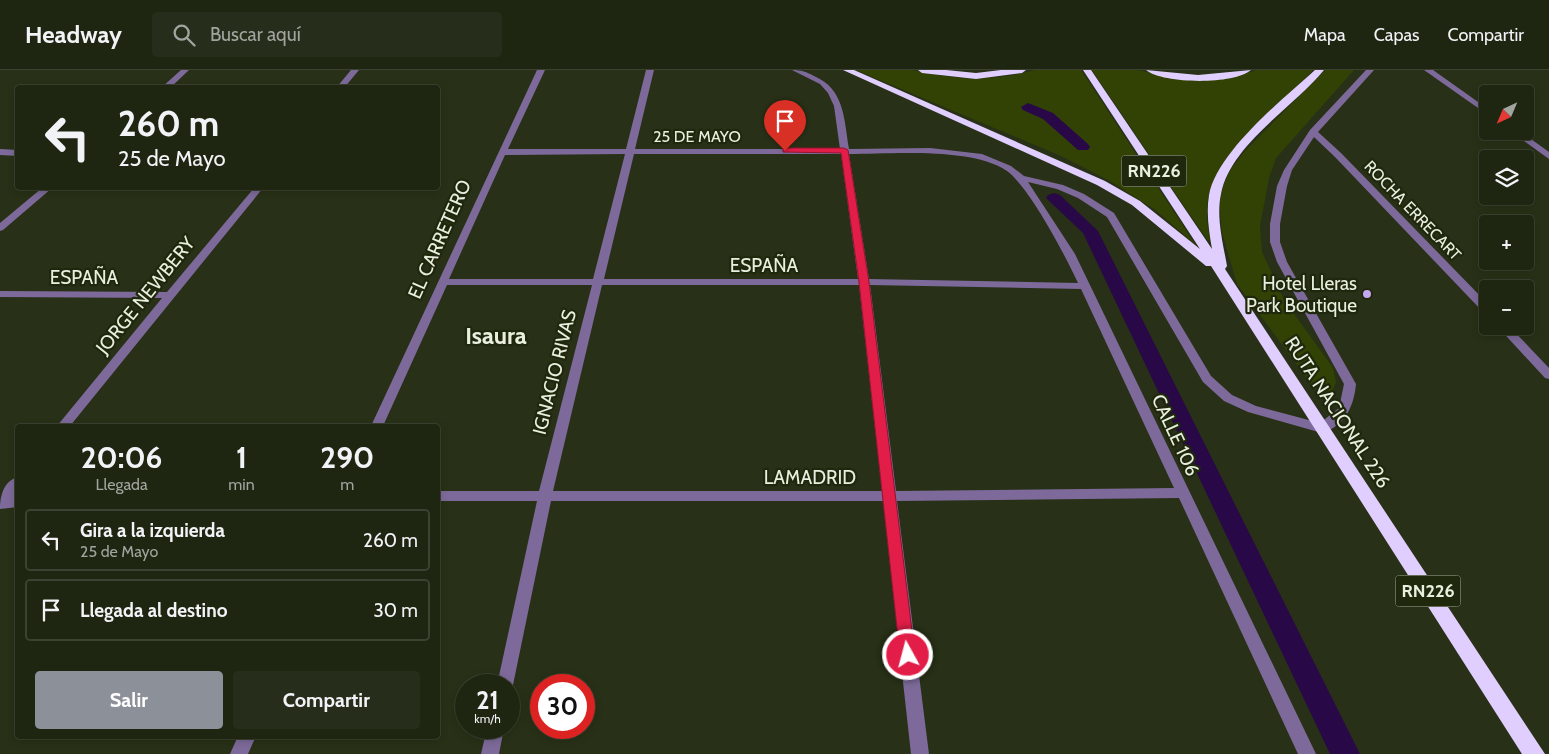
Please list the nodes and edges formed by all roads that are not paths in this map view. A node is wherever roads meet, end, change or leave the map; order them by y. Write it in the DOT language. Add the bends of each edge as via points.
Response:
graph roads {
  1 [pos="185,70"];
  2 [pos="355,70"];
  3 [pos="542,70"];
  4 [pos="650,70"];
  5 [pos="796,70"];
  6 [pos="847,70"];
  7 [pos="922,70"];
  8 [pos="1022,70"];
  9 [pos="1087,70"];
  10 [pos="1150,70"];
  11 [pos="1247,70"];
  12 [pos="1320,70"];
  13 [pos="1370,70"];
  14 [pos="1428,70"];
  15 [pos="168,85"];
  16 [pos="342,85"];
  17 [pos="1479,106"];
  18 [pos="1313,132"];
  19 [pos="1526,140"];
  20 [pos="1537,148"];
  21 [pos="1549,148"];
  22 [pos="844,150"];
  23 [pos="0,152"];
  24 [pos="502,152"];
  25 [pos="629,152"];
  26 [pos="15,153"];
  27 [pos="1549,156"];
  28 [pos="982,157"];
  29 [pos="1021,178"];
  30 [pos="45,190"];
  31 [pos="256,190"];
  32 [pos="0,228"];
  33 [pos="1222,273"];
  34 [pos="443,282"];
  35 [pos="864,282"];
  36 [pos="598,283"];
  37 [pos="1085,286"];
  38 [pos="0,294"];
  39 [pos="169,295"];
  40 [pos="1479,302"];
  41 [pos="1511,335"];
  42 [pos="1549,375"];
  43 [pos="65,424"];
  44 [pos="378,424"];
  45 [pos="1322,428"];
  46 [pos="15,486"];
  47 [pos="1182,493"];
  48 [pos="440,496"];
  49 [pos="545,496"];
  50 [pos="888,496"];
  51 [pos="15,502"];
  52 [pos="1,503"];
  53 [pos="507,674"];
  54 [pos="245,739"];
  55 [pos="493,739"];
  56 [pos="239,754"];
  57 [pos="490,754"];
  58 [pos="920,754"];
  59 [pos="1306,754"];
  60 [pos="1534,754"];
  1 -- 15 [label="street"];
  2 -- 16 [label="street"];
  3 -- 24 [label="street, EL CARRETERO"];
  4 -- 25 [label="street, IGNACIO RIVAS"];
  5 -- 22 [label="street" via="826,85 834,93"];
  6 -- 33 [label="highway" via="1101,183 1136,203"];
  7 -- 8 [label="highway" via="976,76"];
  9 -- 33 [label="highway, RUTA NACIONAL 226 / RN226"];
  10 -- 11 [label="highway" via="1196,77"];
  12 -- 33 [label="highway" via="1262,127 1224,171 1215,193 1214,224"];
  13 -- 18 [label="street"];
  14 -- 17 [label="street"];
  18 -- 40 [label="street, ROCHA ERRECART"];
  18 -- 45 [label="street" via="1294,158 1285,178 1275,224 1275,242 1282,262 1350,384 1349,404 1339,417"];
  19 -- 20 [label="street"];
  20 -- 21 [label="street"];
  20 -- 27 [label="street"];
  22 -- 25 [label="street, 25 DE MAYO"];
  22 -- 28 [label="street, 25 DE MAYO" via="930,151"];
  22 -- 35 [label="street"];
  23 -- 26 [label="street"];
  24 -- 25 [label="street, 25 DE MAYO"];
  24 -- 34 [label="street, EL CARRETERO"];
  25 -- 36 [label="street, IGNACIO RIVAS"];
  28 -- 29 [label="street, CALLE 106" via="1008,168"];
  29 -- 37 [label="street, CALLE 106" via="1070,254"];
  29 -- 45 [label="street" via="1060,187 1111,215 1207,379 1228,398 1252,409"];
  30 -- 32 [label="street"];
  31 -- 39 [label="street, JORGE NEWBERY"];
  33 -- 45 [label="highway, RUTA NACIONAL 226 / RN226"];
  34 -- 36 [label="street, ESPAÑA"];
  34 -- 44 [label="street, EL CARRETERO"];
  35 -- 36 [label="street, ESPAÑA"];
  35 -- 37 [label="street, ESPAÑA"];
  35 -- 50 [label="street"];
  36 -- 49 [label="street, IGNACIO RIVAS"];
  37 -- 47 [label="street, CALLE 106"];
  38 -- 39 [label="street, ESPAÑA"];
  39 -- 43 [label="street, JORGE NEWBERY"];
  41 -- 42 [label="street"];
  45 -- 60 [label="highway, RUTA NACIONAL 226 / RN226"];
  46 -- 52 [label="street"];
  47 -- 50 [label="street, LAMADRID"];
  47 -- 59 [label="street, CALLE 106"];
  48 -- 49 [label="street, LAMADRID"];
  49 -- 50 [label="street, LAMADRID"];
  49 -- 53 [label="street, IGNACIO RIVAS"];
  50 -- 58 [label="street"];
  51 -- 52 [label="street"];
  54 -- 56 [label="street"];
  55 -- 57 [label="street"];
}
